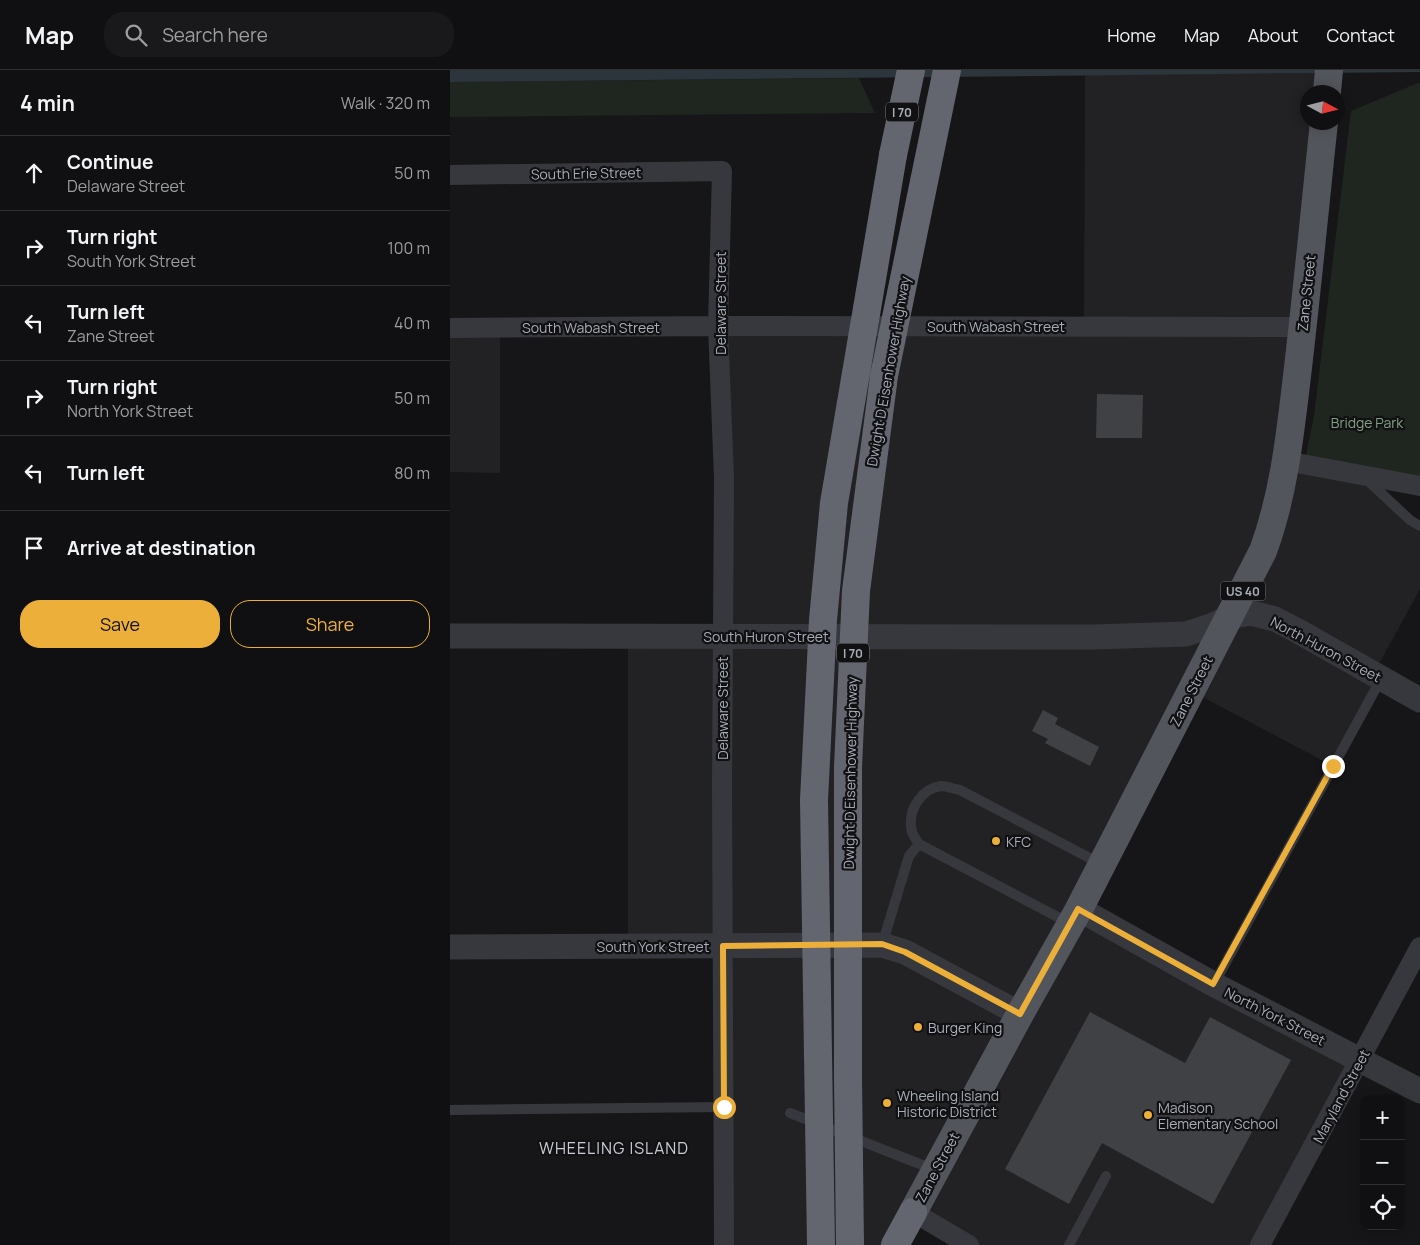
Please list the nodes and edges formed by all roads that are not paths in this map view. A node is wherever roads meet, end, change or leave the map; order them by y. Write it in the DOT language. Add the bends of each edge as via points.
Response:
graph roads {
  1 [pos="910,70"];
  2 [pos="947,70"];
  3 [pos="1329,70"];
  4 [pos="1328,85"];
  5 [pos="1323,130"];
  6 [pos="722,171"];
  7 [pos="450,175"];
  8 [pos="718,326"];
  9 [pos="1303,327"];
  10 [pos="450,328"];
  11 [pos="1286,461"];
  12 [pos="1362,475"];
  13 [pos="1420,486"];
  14 [pos="1420,526"];
  15 [pos="1228,618"];
  16 [pos="450,636"];
  17 [pos="723,636"];
  18 [pos="1382,678"];
  19 [pos="1420,700"];
  20 [pos="919,844"];
  21 [pos="1102,865"];
  22 [pos="1075,916"];
  23 [pos="882,944"];
  24 [pos="723,946"];
  25 [pos="450,947"];
  26 [pos="1420,947"];
  27 [pos="1213,984"];
  28 [pos="1020,1014"];
  29 [pos="1360,1059"];
  30 [pos="1420,1091"];
  31 [pos="724,1107"];
  32 [pos="450,1110"];
  33 [pos="790,1113"];
  34 [pos="936,1170"];
  35 [pos="1106,1176"];
  36 [pos="913,1212"];
  37 [pos="724,1245"];
  38 [pos="821,1245"];
  39 [pos="850,1245"];
  40 [pos="895,1245"];
  41 [pos="906,1245"];
  42 [pos="969,1245"];
  43 [pos="1069,1245"];
  44 [pos="1260,1245"];
  1 -- 38 [label="highway, I 70, bridge" via="836,493 823,620 814,800"];
  2 -- 39 [label="highway, Dwight D Eisenhower Highway / I 70, bridge" via="884,376 856,591 848,767"];
  3 -- 4 [label="main road"];
  5 -- 9 [label="main road, Zane Street / US 40"];
  6 -- 7 [label="street, South Erie Street"];
  6 -- 8 [label="street, Delaware Street"];
  8 -- 9 [label="street, South Wabash Street"];
  8 -- 10 [label="street, South Wabash Street"];
  8 -- 17 [label="street, Delaware Street" via="724,478"];
  9 -- 11 [label="main road, Zane Street / US 40"];
  11 -- 12 [label="street"];
  11 -- 15 [label="main road, Zane Street / US 40" via="1276,513 1266,543"];
  12 -- 13 [label="street"];
  12 -- 14 [label="lane"];
  15 -- 17 [label="street, South Huron Street" via="1199,630 1174,635"];
  15 -- 18 [label="street, North Huron Street" via="1251,613 1275,619"];
  15 -- 21 [label="main road, Zane Street / US 40"];
  16 -- 17 [label="street, South Huron Street"];
  17 -- 24 [label="street, Delaware Street"];
  18 -- 19 [label="street, North Huron Street"];
  18 -- 27 [label="lane"];
  20 -- 21 [label="lane" via="910,825 913,811 926,792 942,786 960,790"];
  20 -- 22 [label="lane"];
  20 -- 23 [label="lane" via="909,856"];
  21 -- 22 [label="main road, Zane Street / US 40"];
  22 -- 27 [label="street, North York Street"];
  22 -- 28 [label="main road, Zane Street / US 40"];
  23 -- 24 [label="street, South York Street"];
  23 -- 28 [label="street, South York Street" via="905,952"];
  24 -- 25 [label="street, South York Street"];
  24 -- 31 [label="street, Delaware Street"];
  26 -- 29 [label="street, Maryland Street"];
  27 -- 29 [label="street, North York Street"];
  28 -- 34 [label="main road, Zane Street / US 40"];
  29 -- 30 [label="street, North York Street"];
  29 -- 44 [label="street, Maryland Street"];
  31 -- 32 [label="lane"];
  31 -- 37 [label="street, Delaware Street"];
  33 -- 34 [label="lane"];
  34 -- 36 [label="main road, Zane Street / US 40"];
  35 -- 43 [label="lane"];
  36 -- 40 [label="highway, US 40"];
  36 -- 41 [label="highway, US 40"];
  36 -- 42 [label="street"];
}
